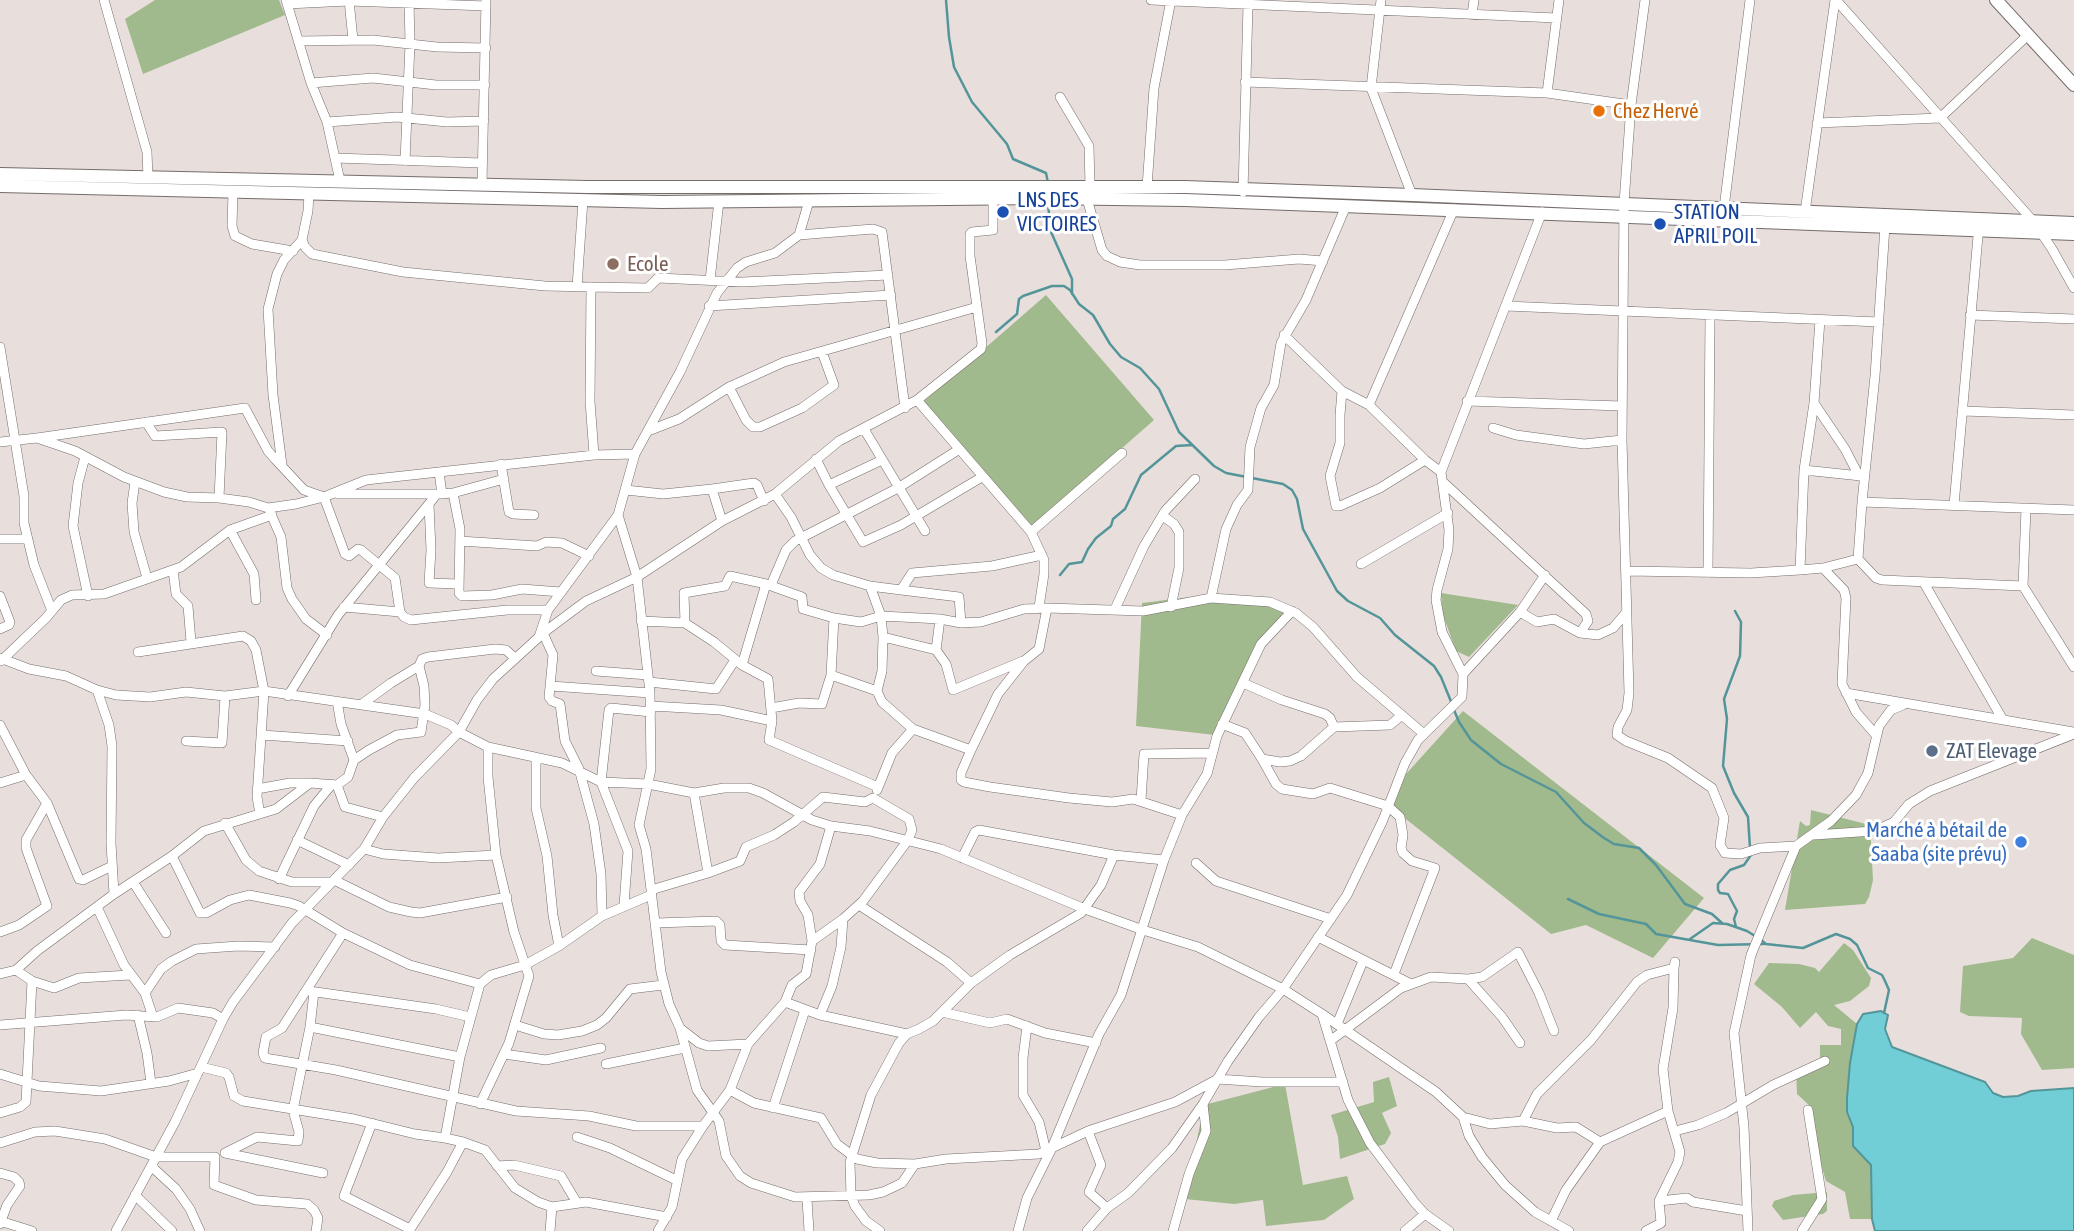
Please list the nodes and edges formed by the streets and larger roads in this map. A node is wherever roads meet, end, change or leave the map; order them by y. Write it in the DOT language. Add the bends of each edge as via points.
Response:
graph roads {
  1 [pos="104,0"];
  2 [pos="1151,0"];
  3 [pos="1171,0"];
  4 [pos="1381,0"];
  5 [pos="1474,0"];
  6 [pos="1559,0"];
  7 [pos="1645,0"];
  8 [pos="1749,0"];
  9 [pos="1835,0"];
  10 [pos="1996,0"];
  11 [pos="349,1"];
  12 [pos="286,2"];
  13 [pos="410,2"];
  14 [pos="486,3"];
  15 [pos="1295,3"];
  16 [pos="1248,5"];
  17 [pos="1379,12"];
  18 [pos="1472,15"];
  19 [pos="1556,18"];
  20 [pos="2028,35"];
  21 [pos="354,40"];
  22 [pos="298,41"];
  23 [pos="410,44"];
  24 [pos="486,48"];
  25 [pos="408,80"];
  26 [pos="1245,82"];
  27 [pos="311,83"];
  28 [pos="485,85"];
  29 [pos="2074,85"];
  30 [pos="1371,88"];
  31 [pos="1547,93"];
  32 [pos="1060,97"];
  33 [pos="1630,105"];
  34 [pos="407,118"];
  35 [pos="1940,118"];
  36 [pos="484,121"];
  37 [pos="327,122"];
  38 [pos="1818,123"];
  39 [pos="335,159"];
  40 [pos="405,161"];
  41 [pos="482,163"];
  42 [pos="0,174"];
  43 [pos="148,177"];
  44 [pos="340,181"];
  45 [pos="482,184"];
  46 [pos="0,186"];
  47 [pos="1147,187"];
  48 [pos="233,192"];
  49 [pos="1042,192"];
  50 [pos="1088,192"];
  51 [pos="309,194"];
  52 [pos="1412,195"];
  53 [pos="1242,196"];
  54 [pos="993,199"];
  55 [pos="583,200"];
  56 [pos="719,201"];
  57 [pos="809,201"];
  58 [pos="1346,206"];
  59 [pos="1724,208"];
  60 [pos="1454,209"];
  61 [pos="1624,209"];
  62 [pos="1542,212"];
  63 [pos="1805,212"];
  64 [pos="2074,223"];
  65 [pos="1979,225"];
  66 [pos="1885,226"];
  67 [pos="2038,227"];
  68 [pos="2074,234"];
  69 [pos="799,235"];
  70 [pos="302,240"];
  71 [pos="292,251"];
  72 [pos="312,254"];
  73 [pos="1323,261"];
  74 [pos="888,275"];
  75 [pos="710,281"];
  76 [pos="726,281"];
  77 [pos="577,287"];
  78 [pos="591,287"];
  79 [pos="2074,288"];
  80 [pos="891,295"];
  81 [pos="709,306"];
  82 [pos="1506,306"];
  83 [pos="977,307"];
  84 [pos="1623,311"];
  85 [pos="1710,315"];
  86 [pos="1970,315"];
  87 [pos="2074,318"];
  88 [pos="1820,320"];
  89 [pos="1879,322"];
  90 [pos="895,331"];
  91 [pos="1284,335"];
  92 [pos="0,347"];
  93 [pos="822,352"];
  94 [pos="729,387"];
  95 [pos="1342,391"];
  96 [pos="4,393"];
  97 [pos="917,401"];
  98 [pos="1467,401"];
  99 [pos="1814,403"];
  100 [pos="1368,405"];
  101 [pos="1622,406"];
  102 [pos="905,408"];
  103 [pos="1963,411"];
  104 [pos="2074,415"];
  105 [pos="146,422"];
  106 [pos="1493,428"];
  107 [pos="864,429"];
  108 [pos="648,431"];
  109 [pos="37,438"];
  110 [pos="1622,440"];
  111 [pos="14,441"];
  112 [pos="0,442"];
  113 [pos="958,450"];
  114 [pos="1122,453"];
  115 [pos="594,454"];
  116 [pos="635,454"];
  117 [pos="85,457"];
  118 [pos="816,459"];
  119 [pos="882,460"];
  120 [pos="1424,460"];
  121 [pos="501,464"];
  122 [pos="282,465"];
  123 [pos="1804,470"];
  124 [pos="439,472"];
  125 [pos="1862,476"];
  126 [pos="982,477"];
  127 [pos="1442,477"];
  128 [pos="504,479"];
  129 [pos="1195,479"];
  130 [pos="135,482"];
  131 [pos="829,485"];
  132 [pos="898,488"];
  133 [pos="712,489"];
  134 [pos="626,490"];
  135 [pos="453,493"];
  136 [pos="439,494"];
  137 [pos="775,494"];
  138 [pos="327,495"];
  139 [pos="219,498"];
  140 [pos="764,501"];
  141 [pos="1862,502"];
  142 [pos="429,504"];
  143 [pos="1954,505"];
  144 [pos="2026,508"];
  145 [pos="2074,510"];
  146 [pos="270,511"];
  147 [pos="846,513"];
  148 [pos="1448,513"];
  149 [pos="534,515"];
  150 [pos="618,515"];
  151 [pos="1163,516"];
  152 [pos="915,517"];
  153 [pos="722,521"];
  154 [pos="230,530"];
  155 [pos="925,531"];
  156 [pos="1031,532"];
  157 [pos="802,536"];
  158 [pos="0,539"];
  159 [pos="27,539"];
  160 [pos="460,541"];
  161 [pos="1042,555"];
  162 [pos="589,556"];
  163 [pos="1858,559"];
  164 [pos="1361,564"];
  165 [pos="379,567"];
  166 [pos="1823,568"];
  167 [pos="173,570"];
  168 [pos="1800,570"];
  169 [pos="1626,571"];
  170 [pos="1708,573"];
  171 [pos="1545,575"];
  172 [pos="636,577"];
  173 [pos="147,578"];
  174 [pos="1924,583"];
  175 [pos="458,584"];
  176 [pos="769,584"];
  177 [pos="870,586"];
  178 [pos="2023,586"];
  179 [pos="901,590"];
  180 [pos="561,592"];
  181 [pos="0,596"];
  182 [pos="88,596"];
  183 [pos="1212,598"];
  184 [pos="256,600"];
  185 [pos="344,607"];
  186 [pos="1171,607"];
  187 [pos="1043,608"];
  188 [pos="548,610"];
  189 [pos="1115,610"];
  190 [pos="52,611"];
  191 [pos="1292,611"];
  192 [pos="400,612"];
  193 [pos="1520,612"];
  194 [pos="1625,614"];
  195 [pos="881,616"];
  196 [pos="834,618"];
  197 [pos="940,619"];
  198 [pos="641,621"];
  199 [pos="685,623"];
  200 [pos="961,623"];
  201 [pos="0,629"];
  202 [pos="1580,633"];
  203 [pos="327,635"];
  204 [pos="541,635"];
  205 [pos="883,636"];
  206 [pos="191,642"];
  207 [pos="936,650"];
  208 [pos="138,652"];
  209 [pos="515,658"];
  210 [pos="1,660"];
  211 [pos="1024,661"];
  212 [pos="739,662"];
  213 [pos="419,666"];
  214 [pos="2074,667"];
  215 [pos="596,671"];
  216 [pos="1463,674"];
  217 [pos="831,676"];
  218 [pos="648,679"];
  219 [pos="1243,683"];
  220 [pos="551,686"];
  221 [pos="97,690"];
  222 [pos="264,691"];
  223 [pos="877,691"];
  224 [pos="650,693"];
  225 [pos="1846,693"];
  226 [pos="225,696"];
  227 [pos="288,696"];
  228 [pos="337,701"];
  229 [pos="362,704"];
  230 [pos="1902,705"];
  231 [pos="771,708"];
  232 [pos="651,709"];
  233 [pos="425,715"];
  234 [pos="1402,715"];
  235 [pos="2003,720"];
  236 [pos="772,721"];
  237 [pos="1222,724"];
  238 [pos="0,725"];
  239 [pos="1334,727"];
  240 [pos="913,729"];
  241 [pos="459,732"];
  242 [pos="2074,733"];
  243 [pos="1424,734"];
  244 [pos="1876,734"];
  245 [pos="262,735"];
  246 [pos="186,741"];
  247 [pos="348,741"];
  248 [pos="488,747"];
  249 [pos="971,750"];
  250 [pos="1212,753"];
  251 [pos="536,758"];
  252 [pos="1262,759"];
  253 [pos="354,760"];
  254 [pos="579,769"];
  255 [pos="26,775"];
  256 [pos="601,782"];
  257 [pos="0,783"];
  258 [pos="310,783"];
  259 [pos="648,783"];
  260 [pos="335,784"];
  261 [pos="878,787"];
  262 [pos="257,789"];
  263 [pos="694,793"];
  264 [pos="873,798"];
  265 [pos="1141,800"];
  266 [pos="47,803"];
  267 [pos="1388,806"];
  268 [pos="260,814"];
  269 [pos="1182,815"];
  270 [pos="801,816"];
  271 [pos="383,817"];
  272 [pos="225,823"];
  273 [pos="831,826"];
  274 [pos="1811,835"];
  275 [pos="298,839"];
  276 [pos="908,840"];
  277 [pos="1796,846"];
  278 [pos="364,849"];
  279 [pos="496,855"];
  280 [pos="1114,855"];
  281 [pos="172,856"];
  282 [pos="962,858"];
  283 [pos="1164,860"];
  284 [pos="1196,863"];
  285 [pos="348,865"];
  286 [pos="112,866"];
  287 [pos="708,873"];
  288 [pos="279,878"];
  289 [pos="333,881"];
  290 [pos="133,882"];
  291 [pos="651,893"];
  292 [pos="114,894"];
  293 [pos="507,897"];
  294 [pos="624,905"];
  295 [pos="859,905"];
  296 [pos="97,907"];
  297 [pos="305,909"];
  298 [pos="1085,909"];
  299 [pos="602,916"];
  300 [pos="843,919"];
  301 [pos="1331,919"];
  302 [pos="656,923"];
  303 [pos="1143,930"];
  304 [pos="0,932"];
  305 [pos="166,933"];
  306 [pos="343,933"];
  307 [pos="1318,937"];
  308 [pos="811,945"];
  309 [pos="559,946"];
  310 [pos="275,947"];
  311 [pos="1363,961"];
  312 [pos="525,965"];
  313 [pos="16,970"];
  314 [pos="0,974"];
  315 [pos="1394,974"];
  316 [pos="130,975"];
  317 [pos="1468,979"];
  318 [pos="32,981"];
  319 [pos="971,983"];
  320 [pos="480,984"];
  321 [pos="1411,984"];
  322 [pos="663,985"];
  323 [pos="1283,989"];
  324 [pos="310,991"];
  325 [pos="145,993"];
  326 [pos="785,1002"];
  327 [pos="805,1010"];
  328 [pos="942,1012"];
  329 [pos="1322,1014"];
  330 [pos="820,1015"];
  331 [pos="138,1016"];
  332 [pos="153,1017"];
  333 [pos="470,1017"];
  334 [pos="223,1019"];
  335 [pos="31,1023"];
  336 [pos="0,1025"];
  337 [pos="515,1025"];
  338 [pos="1027,1026"];
  339 [pos="1340,1026"];
  340 [pos="310,1027"];
  341 [pos="680,1028"];
  342 [pos="1554,1031"];
  343 [pos="907,1034"];
  344 [pos="1330,1041"];
  345 [pos="748,1044"];
  346 [pos="1096,1044"];
  347 [pos="1520,1044"];
  348 [pos="601,1048"];
  349 [pos="685,1048"];
  350 [pos="504,1054"];
  351 [pos="460,1057"];
  352 [pos="1825,1061"];
  353 [pos="303,1063"];
  354 [pos="606,1064"];
  355 [pos="199,1070"];
  356 [pos="0,1074"];
  357 [pos="1216,1080"];
  358 [pos="28,1082"];
  359 [pos="1343,1082"];
  360 [pos="151,1083"];
  361 [pos="730,1090"];
  362 [pos="452,1097"];
  363 [pos="480,1104"];
  364 [pos="1203,1104"];
  365 [pos="1742,1105"];
  366 [pos="773,1108"];
  367 [pos="293,1110"];
  368 [pos="1808,1110"];
  369 [pos="1668,1111"];
  370 [pos="713,1112"];
  371 [pos="0,1113"];
  372 [pos="1463,1117"];
  373 [pos="1523,1121"];
  374 [pos="372,1123"];
  375 [pos="703,1126"];
  376 [pos="1675,1131"];
  377 [pos="1088,1132"];
  378 [pos="577,1137"];
  379 [pos="445,1138"];
  380 [pos="463,1142"];
  381 [pos="1600,1142"];
  382 [pos="0,1143"];
  383 [pos="1049,1149"];
  384 [pos="220,1155"];
  385 [pos="850,1155"];
  386 [pos="153,1162"];
  387 [pos="915,1164"];
  388 [pos="498,1166"];
  389 [pos="0,1173"];
  390 [pos="323,1173"];
  391 [pos="676,1181"];
  392 [pos="135,1195"];
  393 [pos="851,1196"];
  394 [pos="807,1199"];
  395 [pos="1658,1201"];
  396 [pos="577,1202"];
  397 [pos="552,1207"];
  398 [pos="1107,1208"];
  399 [pos="1747,1211"];
  400 [pos="1425,1214"];
  401 [pos="667,1217"];
  402 [pos="1551,1221"];
  403 [pos="0,1222"];
  404 [pos="409,1230"];
  405 [pos="32,1231"];
  406 [pos="116,1231"];
  407 [pos="172,1231"];
  408 [pos="200,1231"];
  409 [pos="316,1231"];
  410 [pos="550,1231"];
  411 [pos="658,1231"];
  412 [pos="809,1231"];
  413 [pos="880,1231"];
  414 [pos="1018,1231"];
  415 [pos="1087,1231"];
  416 [pos="1172,1231"];
  417 [pos="1405,1231"];
  418 [pos="1449,1231"];
  419 [pos="1568,1231"];
  420 [pos="1646,1231"];
  421 [pos="1748,1231"];
  422 [pos="1802,1231"];
  1 -- 43 [label="street" via="147,152"];
  2 -- 3 [label="street"];
  3 -- 16 [label="street"];
  3 -- 47 [label="street" via="1154,88"];
  4 -- 17 [label="street"];
  5 -- 18 [label="street"];
  6 -- 19 [label="street"];
  7 -- 33 [label="street"];
  8 -- 59 [label="street"];
  9 -- 35 [label="street"];
  9 -- 38 [label="street"];
  10 -- 20 [label="street"];
  11 -- 12 [label="street"];
  11 -- 13 [label="street"];
  11 -- 21 [label="street"];
  12 -- 22 [label="street"];
  13 -- 14 [label="street"];
  13 -- 23 [label="street"];
  14 -- 24 [label="street"];
  15 -- 16 [label="street"];
  15 -- 17 [label="street"];
  16 -- 26 [label="street"];
  17 -- 18 [label="street"];
  17 -- 30 [label="street"];
  18 -- 19 [label="street"];
  19 -- 31 [label="street"];
  20 -- 29 [label="street"];
  20 -- 35 [label="street"];
  21 -- 22 [label="street"];
  21 -- 23 [label="street"];
  22 -- 27 [label="street"];
  23 -- 24 [label="street"];
  23 -- 25 [label="street"];
  24 -- 28 [label="street"];
  25 -- 27 [label="street"];
  25 -- 28 [label="street"];
  25 -- 34 [label="street"];
  26 -- 30 [label="street"];
  26 -- 53 [label="street"];
  27 -- 37 [label="street"];
  28 -- 36 [label="street"];
  30 -- 31 [label="street"];
  30 -- 52 [label="street"];
  31 -- 33 [label="street"];
  32 -- 50 [label="street" via="1089,146"];
  33 -- 61 [label="street"];
  34 -- 36 [label="street"];
  34 -- 37 [label="street"];
  34 -- 40 [label="street"];
  35 -- 38 [label="street"];
  35 -- 67 [label="street"];
  36 -- 41 [label="street"];
  37 -- 39 [label="street"];
  38 -- 63 [label="street"];
  39 -- 40 [label="street"];
  39 -- 44 [label="street"];
  40 -- 41 [label="street"];
  41 -- 45 [label="street"];
  42 -- 43 [label="street"];
  43 -- 44 [label="street"];
  44 -- 45 [label="street"];
  45 -- 49 [label="street"];
  46 -- 48 [label="street"];
  47 -- 50 [label="street"];
  47 -- 53 [label="street"];
  48 -- 51 [label="street"];
  48 -- 71 [label="street" via="235,236"];
  49 -- 50 [label="street"];
  49 -- 54 [label="street"];
  50 -- 53 [label="street"];
  50 -- 73 [label="street" via="1102,250 1120,262 1225,265"];
  51 -- 55 [label="street"];
  51 -- 70 [label="street"];
  52 -- 53 [label="street"];
  52 -- 61 [label="street"];
  53 -- 58 [label="street"];
  54 -- 57 [label="street"];
  54 -- 83 [label="street" via="993,230 970,234"];
  55 -- 56 [label="street"];
  55 -- 77 [label="street"];
  56 -- 57 [label="street"];
  56 -- 75 [label="street"];
  57 -- 69 [label="street"];
  58 -- 60 [label="street"];
  58 -- 73 [label="street"];
  59 -- 61 [label="street"];
  59 -- 63 [label="street"];
  60 -- 62 [label="street"];
  60 -- 100 [label="street"];
  61 -- 62 [label="street"];
  61 -- 66 [label="street"];
  61 -- 84 [label="street"];
  62 -- 82 [label="street"];
  63 -- 65 [label="street"];
  64 -- 67 [label="street"];
  65 -- 66 [label="street"];
  65 -- 67 [label="street"];
  65 -- 86 [label="street"];
  66 -- 89 [label="street"];
  67 -- 68 [label="street"];
  67 -- 79 [label="street"];
  69 -- 74 [label="street" via="878,230 883,235"];
  69 -- 76 [label="street" via="775,253 746,262"];
  70 -- 71 [label="street"];
  70 -- 72 [label="street"];
  71 -- 72 [label="street"];
  71 -- 122 [label="street" via="272,287 267,322"];
  72 -- 77 [label="street" via="402,272"];
  73 -- 91 [label="street"];
  74 -- 76 [label="street"];
  74 -- 80 [label="street"];
  75 -- 76 [label="street"];
  75 -- 78 [label="street" via="658,278 645,288"];
  76 -- 81 [label="street"];
  77 -- 78 [label="street"];
  78 -- 115 [label="street"];
  80 -- 81 [label="street"];
  80 -- 90 [label="street"];
  81 -- 108 [label="street"];
  82 -- 84 [label="street"];
  82 -- 98 [label="street"];
  83 -- 90 [label="street"];
  83 -- 97 [label="street" via="981,349"];
  84 -- 85 [label="street"];
  84 -- 101 [label="street"];
  85 -- 88 [label="street"];
  85 -- 170 [label="street"];
  86 -- 87 [label="street"];
  86 -- 103 [label="street"];
  88 -- 89 [label="street"];
  88 -- 99 [label="street"];
  89 -- 125 [label="street"];
  90 -- 93 [label="street"];
  90 -- 102 [label="street"];
  91 -- 95 [label="street"];
  91 -- 183 [label="street" via="1274,385 1261,408 1250,447 1248,490 1226,529"];
  92 -- 96 [label="street"];
  93 -- 94 [label="street" via="784,362"];
  93 -- 94 [label="street" via="834,385 802,408 760,427 746,420"];
  94 -- 108 [label="street" via="678,419"];
  95 -- 100 [label="street"];
  95 -- 120 [label="street" via="1340,443 1330,476 1336,506 1380,488"];
  96 -- 111 [label="street"];
  97 -- 102 [label="street"];
  97 -- 113 [label="street"];
  98 -- 101 [label="street"];
  98 -- 127 [label="street"];
  99 -- 123 [label="street"];
  99 -- 125 [label="street"];
  100 -- 120 [label="street"];
  101 -- 110 [label="street"];
  102 -- 107 [label="street"];
  103 -- 104 [label="street"];
  103 -- 143 [label="street"];
  105 -- 109 [label="street"];
  105 -- 122 [label="street" via="245,408 268,451"];
  105 -- 139 [label="street" via="157,436 222,432"];
  106 -- 110 [label="street" via="1584,443"];
  107 -- 118 [label="street"];
  107 -- 119 [label="street"];
  108 -- 116 [label="street"];
  109 -- 111 [label="street"];
  109 -- 117 [label="street"];
  110 -- 169 [label="street"];
  111 -- 112 [label="street"];
  111 -- 159 [label="street"];
  113 -- 126 [label="street"];
  113 -- 132 [label="street"];
  114 -- 156 [label="street"];
  115 -- 116 [label="street"];
  115 -- 121 [label="street"];
  116 -- 134 [label="street"];
  117 -- 130 [label="street"];
  117 -- 182 [label="street" via="73,526"];
  118 -- 131 [label="street"];
  118 -- 137 [label="street"];
  119 -- 131 [label="street"];
  119 -- 132 [label="street"];
  120 -- 127 [label="street"];
  121 -- 124 [label="street"];
  121 -- 128 [label="street"];
  122 -- 138 [label="street" via="304,490"];
  123 -- 125 [label="street"];
  123 -- 168 [label="street"];
  124 -- 136 [label="street"];
  124 -- 138 [label="street" via="366,480"];
  125 -- 141 [label="street"];
  126 -- 152 [label="street"];
  126 -- 156 [label="street"];
  127 -- 148 [label="street"];
  127 -- 171 [label="street"];
  128 -- 135 [label="street"];
  128 -- 149 [label="street" via="510,513"];
  129 -- 151 [label="street"];
  130 -- 139 [label="street" via="177,496"];
  130 -- 173 [label="street" via="134,532"];
  131 -- 147 [label="street"];
  132 -- 147 [label="street"];
  132 -- 152 [label="street"];
  133 -- 134 [label="street" via="663,494"];
  133 -- 140 [label="street" via="755,484"];
  133 -- 153 [label="street"];
  134 -- 150 [label="street"];
  135 -- 136 [label="street"];
  135 -- 160 [label="street"];
  136 -- 138 [label="street"];
  136 -- 142 [label="street"];
  137 -- 140 [label="street"];
  137 -- 157 [label="street"];
  138 -- 146 [label="street"];
  138 -- 165 [label="street" via="345,555 360,549"];
  139 -- 146 [label="street" via="249,502"];
  140 -- 153 [label="street"];
  141 -- 143 [label="street"];
  141 -- 163 [label="street"];
  142 -- 165 [label="street"];
  142 -- 175 [label="street" via="429,583"];
  143 -- 144 [label="street"];
  144 -- 145 [label="street"];
  144 -- 178 [label="street"];
  146 -- 154 [label="street"];
  146 -- 203 [label="street" via="281,537 292,599 306,619"];
  147 -- 152 [label="street" via="863,542"];
  147 -- 157 [label="street"];
  148 -- 164 [label="street"];
  148 -- 216 [label="street" via="1448,549 1436,600 1443,632"];
  150 -- 162 [label="street"];
  150 -- 172 [label="street"];
  151 -- 186 [label="street" via="1179,532 1179,568"];
  151 -- 189 [label="street"];
  152 -- 155 [label="street"];
  153 -- 172 [label="street"];
  154 -- 167 [label="street"];
  154 -- 184 [label="street" via="254,574"];
  156 -- 161 [label="street"];
  157 -- 176 [label="street" via="787,548"];
  157 -- 177 [label="street" via="821,568"];
  158 -- 159 [label="street"];
  159 -- 190 [label="street"];
  160 -- 162 [label="street" via="537,546 562,542"];
  160 -- 175 [label="street"];
  161 -- 179 [label="street" via="992,566 912,573"];
  161 -- 187 [label="street"];
  162 -- 180 [label="street"];
  163 -- 166 [label="street"];
  163 -- 174 [label="street" via="1876,578"];
  165 -- 185 [label="street"];
  165 -- 192 [label="street" via="396,581"];
  166 -- 168 [label="street"];
  166 -- 225 [label="street" via="1846,598 1842,676"];
  167 -- 173 [label="street"];
  167 -- 206 [label="street" via="176,594 188,606"];
  168 -- 170 [label="street"];
  169 -- 170 [label="street"];
  169 -- 194 [label="street"];
  171 -- 193 [label="street"];
  171 -- 202 [label="street" via="1588,617"];
  172 -- 198 [label="street"];
  172 -- 204 [label="street" via="586,601"];
  173 -- 182 [label="street"];
  174 -- 178 [label="street"];
  174 -- 235 [label="street"];
  175 -- 180 [label="street" via="462,596 522,589"];
  176 -- 196 [label="street" via="802,597 803,609"];
  176 -- 199 [label="street" via="730,576 725,586 684,593"];
  176 -- 212 [label="street"];
  177 -- 179 [label="street"];
  177 -- 195 [label="street"];
  178 -- 214 [label="street"];
  179 -- 200 [label="street" via="959,597"];
  180 -- 188 [label="street"];
  181 -- 201 [label="street" via="10,622"];
  182 -- 190 [label="street" via="68,597"];
  183 -- 186 [label="street"];
  183 -- 191 [label="street" via="1264,601"];
  185 -- 192 [label="street"];
  185 -- 203 [label="street"];
  186 -- 189 [label="street"];
  187 -- 189 [label="street"];
  187 -- 200 [label="street"];
  187 -- 211 [label="street" via="1039,649"];
  188 -- 192 [label="street" via="411,620"];
  188 -- 204 [label="street"];
  190 -- 210 [label="street"];
  191 -- 219 [label="street" via="1261,644"];
  191 -- 234 [label="street"];
  193 -- 202 [label="street" via="1540,622 1554,619"];
  193 -- 216 [label="street"];
  194 -- 202 [label="street" via="1604,634"];
  194 -- 277 [label="street" via="1628,705 1616,731 1618,737 1668,758 1712,788 1724,816 1720,845 1725,853"];
  195 -- 196 [label="street" via="865,622"];
  195 -- 197 [label="street"];
  195 -- 205 [label="street"];
  196 -- 217 [label="street"];
  197 -- 200 [label="street"];
  197 -- 207 [label="street"];
  198 -- 199 [label="street"];
  198 -- 218 [label="street"];
  199 -- 212 [label="street"];
  203 -- 227 [label="street"];
  204 -- 209 [label="street"];
  204 -- 220 [label="street" via="553,655"];
  205 -- 207 [label="street"];
  205 -- 223 [label="street"];
  206 -- 208 [label="street"];
  206 -- 222 [label="street" via="246,636 256,650"];
  207 -- 211 [label="street" via="956,691"];
  209 -- 213 [label="street" via="506,650 484,649 428,657"];
  209 -- 241 [label="street" via="477,700"];
  210 -- 221 [label="street" via="66,676"];
  211 -- 249 [label="street" via="998,694"];
  212 -- 218 [label="street" via="716,689"];
  212 -- 231 [label="street" via="768,679"];
  213 -- 229 [label="street"];
  213 -- 233 [label="street"];
  215 -- 218 [label="street"];
  216 -- 243 [label="street" via="1461,700"];
  217 -- 223 [label="street"];
  217 -- 231 [label="street" via="822,704"];
  218 -- 224 [label="street"];
  219 -- 237 [label="street"];
  219 -- 239 [label="street" via="1325,713"];
  220 -- 224 [label="street"];
  220 -- 254 [label="street" via="550,699 559,704 565,741"];
  221 -- 226 [label="street" via="116,695 186,692"];
  221 -- 286 [label="street" via="112,746"];
  222 -- 226 [label="street"];
  222 -- 227 [label="street"];
  222 -- 245 [label="street"];
  223 -- 240 [label="street" via="882,702"];
  224 -- 232 [label="street"];
  225 -- 230 [label="street"];
  225 -- 244 [label="street"];
  226 -- 246 [label="street" via="222,743"];
  227 -- 228 [label="street"];
  228 -- 229 [label="street"];
  228 -- 247 [label="street"];
  229 -- 233 [label="street"];
  230 -- 235 [label="street"];
  230 -- 244 [label="street" via="1885,716"];
  231 -- 236 [label="street"];
  232 -- 236 [label="street" via="721,710"];
  232 -- 256 [label="street" via="609,709"];
  232 -- 259 [label="street"];
  233 -- 241 [label="street"];
  233 -- 253 [label="street" via="421,732 391,737"];
  234 -- 239 [label="street" via="1390,725"];
  234 -- 243 [label="street"];
  235 -- 242 [label="street"];
  236 -- 261 [label="street" via="769,740"];
  237 -- 250 [label="street"];
  237 -- 252 [label="street" via="1245,733"];
  238 -- 255 [label="street"];
  239 -- 252 [label="street" via="1296,759"];
  240 -- 249 [label="street"];
  240 -- 261 [label="street" via="892,753"];
  241 -- 248 [label="street"];
  241 -- 271 [label="street"];
  242 -- 274 [label="street" via="1930,792 1909,804 1894,822 1874,831"];
  243 -- 267 [label="street" via="1405,763"];
  244 -- 274 [label="street" via="1863,784 1831,821"];
  245 -- 247 [label="street"];
  245 -- 262 [label="street"];
  247 -- 253 [label="street"];
  248 -- 251 [label="street"];
  248 -- 279 [label="street"];
  249 -- 265 [label="street" via="961,773 964,782 1101,801"];
  250 -- 265 [label="street" via="1144,754"];
  250 -- 269 [label="street" via="1202,785"];
  251 -- 254 [label="street"];
  251 -- 309 [label="street" via="536,808"];
  252 -- 267 [label="street" via="1282,789 1313,794 1330,788"];
  253 -- 260 [label="street" via="348,777"];
  254 -- 256 [label="street"];
  254 -- 299 [label="street" via="594,824"];
  255 -- 257 [label="street"];
  255 -- 266 [label="street"];
  256 -- 259 [label="street"];
  256 -- 294 [label="street" via="628,851"];
  258 -- 260 [label="street"];
  258 -- 262 [label="street"];
  258 -- 268 [label="street" via="276,809"];
  259 -- 263 [label="street"];
  259 -- 291 [label="street" via="639,825"];
  260 -- 271 [label="street" via="345,807"];
  260 -- 275 [label="street" via="314,806"];
  261 -- 264 [label="street"];
  262 -- 268 [label="street"];
  263 -- 270 [label="street" via="749,788"];
  263 -- 287 [label="street"];
  264 -- 270 [label="street" via="865,803 822,797"];
  264 -- 276 [label="street" via="909,819 912,830"];
  265 -- 269 [label="street"];
  266 -- 286 [label="street" via="79,879"];
  266 -- 304 [label="street" via="26,840 47,906"];
  267 -- 301 [label="street"];
  267 -- 315 [label="street" via="1400,817 1403,853 1435,870"];
  268 -- 272 [label="street"];
  269 -- 283 [label="street"];
  270 -- 273 [label="street"];
  270 -- 287 [label="street" via="746,847 740,860"];
  271 -- 278 [label="street"];
  272 -- 281 [label="street" via="204,831"];
  272 -- 288 [label="street" via="246,860"];
  273 -- 276 [label="street"];
  273 -- 308 [label="street" via="820,864 799,892 808,915"];
  274 -- 277 [label="street"];
  275 -- 285 [label="street"];
  275 -- 288 [label="street"];
  276 -- 282 [label="street"];
  276 -- 295 [label="street"];
  277 -- 365 [label="street" via="1742,989 1734,1033"];
  278 -- 279 [label="street" via="438,858"];
  278 -- 285 [label="street"];
  279 -- 293 [label="street"];
  280 -- 282 [label="street" via="979,830"];
  280 -- 283 [label="street"];
  280 -- 298 [label="street"];
  281 -- 290 [label="street"];
  281 -- 297 [label="street" via="200,913 248,895"];
  282 -- 298 [label="street"];
  283 -- 303 [label="street"];
  284 -- 301 [label="street" via="1216,881"];
  285 -- 289 [label="street"];
  286 -- 292 [label="street"];
  287 -- 291 [label="street"];
  288 -- 289 [label="street" via="302,883"];
  289 -- 293 [label="street" via="389,907 420,913"];
  289 -- 297 [label="street"];
  290 -- 292 [label="street"];
  290 -- 305 [label="street"];
  291 -- 294 [label="street"];
  291 -- 302 [label="street"];
  292 -- 296 [label="street"];
  293 -- 312 [label="street"];
  294 -- 299 [label="street"];
  295 -- 300 [label="street"];
  295 -- 319 [label="street" via="947,962"];
  296 -- 313 [label="street"];
  296 -- 316 [label="street"];
  297 -- 306 [label="street"];
  297 -- 310 [label="street"];
  298 -- 303 [label="street"];
  298 -- 319 [label="street"];
  299 -- 309 [label="street"];
  300 -- 308 [label="street"];
  300 -- 330 [label="street" via="832,986"];
  301 -- 307 [label="street"];
  302 -- 308 [label="street" via="716,921 725,945"];
  302 -- 322 [label="street"];
  303 -- 323 [label="street" via="1198,947"];
  303 -- 346 [label="street" via="1121,995"];
  306 -- 320 [label="street" via="410,965"];
  306 -- 324 [label="street"];
  307 -- 311 [label="street"];
  307 -- 323 [label="street"];
  308 -- 326 [label="street" via="806,974 790,988"];
  309 -- 312 [label="street"];
  310 -- 325 [label="street" via="196,949 162,969"];
  310 -- 334 [label="street"];
  311 -- 315 [label="street"];
  311 -- 339 [label="street"];
  312 -- 320 [label="street" via="491,975"];
  312 -- 337 [label="street" via="529,976"];
  313 -- 314 [label="street"];
  313 -- 318 [label="street"];
  315 -- 321 [label="street"];
  316 -- 318 [label="street" via="79,978 54,988"];
  316 -- 325 [label="street"];
  317 -- 321 [label="street" via="1431,976"];
  317 -- 342 [label="street" via="1487,975 1518,952"];
  317 -- 347 [label="street"];
  318 -- 335 [label="street"];
  319 -- 328 [label="street"];
  320 -- 333 [label="street"];
  321 -- 339 [label="street"];
  322 -- 337 [label="street" via="630,989 606,1018 582,1031 544,1034"];
  322 -- 341 [label="street"];
  323 -- 329 [label="street"];
  323 -- 357 [label="street"];
  324 -- 333 [label="street"];
  324 -- 340 [label="street"];
  324 -- 353 [label="street" via="282,1028 266,1037 264,1053 265,1058"];
  325 -- 332 [label="street"];
  326 -- 327 [label="street"];
  326 -- 345 [label="street"];
  327 -- 330 [label="street"];
  327 -- 366 [label="street"];
  328 -- 338 [label="street" via="990,1023 1007,1019"];
  328 -- 343 [label="street"];
  329 -- 339 [label="street"];
  329 -- 344 [label="street"];
  330 -- 343 [label="street"];
  331 -- 332 [label="street"];
  331 -- 335 [label="street"];
  331 -- 360 [label="street"];
  332 -- 334 [label="street" via="178,1008"];
  333 -- 351 [label="street"];
  334 -- 355 [label="street"];
  335 -- 336 [label="street"];
  335 -- 358 [label="street"];
  337 -- 350 [label="street"];
  338 -- 346 [label="street"];
  338 -- 383 [label="street" via="1023,1095 1040,1122"];
  339 -- 344 [label="street"];
  339 -- 372 [label="street" via="1436,1092"];
  340 -- 351 [label="street"];
  340 -- 353 [label="street"];
  341 -- 345 [label="street" via="708,1046"];
  341 -- 349 [label="street"];
  343 -- 385 [label="street" via="871,1095"];
  344 -- 359 [label="street"];
  345 -- 361 [label="street"];
  346 -- 383 [label="street"];
  348 -- 350 [label="street" via="538,1060"];
  349 -- 354 [label="street"];
  349 -- 370 [label="street" via="697,1090"];
  350 -- 363 [label="street"];
  351 -- 362 [label="street"];
  352 -- 365 [label="street"];
  353 -- 362 [label="street"];
  353 -- 367 [label="street"];
  355 -- 360 [label="street"];
  355 -- 367 [label="street" via="228,1075 238,1099"];
  355 -- 386 [label="street"];
  356 -- 358 [label="street"];
  357 -- 359 [label="street"];
  357 -- 364 [label="street"];
  357 -- 377 [label="street" via="1175,1102"];
  358 -- 360 [label="street" via="101,1091"];
  358 -- 371 [label="street" via="24,1104"];
  359 -- 400 [label="street" via="1370,1143"];
  361 -- 366 [label="street"];
  361 -- 370 [label="street"];
  362 -- 363 [label="street"];
  362 -- 379 [label="street"];
  363 -- 375 [label="street" via="636,1126"];
  364 -- 398 [label="street" via="1172,1148 1128,1194"];
  364 -- 416 [label="street" via="1206,1130"];
  365 -- 376 [label="street"];
  365 -- 399 [label="street"];
  366 -- 385 [label="street" via="821,1118"];
  367 -- 374 [label="street"];
  367 -- 384 [label="street" via="298,1140 257,1137"];
  368 -- 422 [label="street" via="1822,1199"];
  369 -- 373 [label="street" via="1663,1069 1674,965 1637,982 1591,1040 1537,1094"];
  369 -- 376 [label="street"];
  369 -- 381 [label="street"];
  370 -- 375 [label="street"];
  370 -- 394 [label="street" via="726,1156 740,1176"];
  372 -- 373 [label="street" via="1490,1124"];
  372 -- 402 [label="street" via="1469,1136 1494,1173"];
  373 -- 381 [label="street" via="1576,1127"];
  374 -- 379 [label="street"];
  374 -- 404 [label="street" via="344,1194"];
  375 -- 391 [label="street" via="682,1159"];
  376 -- 395 [label="street" via="1679,1156"];
  377 -- 383 [label="street"];
  377 -- 398 [label="street" via="1101,1165 1089,1192"];
  378 -- 391 [label="street"];
  379 -- 380 [label="street"];
  380 -- 388 [label="street" via="485,1150"];
  380 -- 404 [label="street"];
  381 -- 402 [label="street" via="1566,1190"];
  382 -- 386 [label="street" via="35,1132 65,1132 105,1139"];
  383 -- 387 [label="street" via="1032,1155"];
  383 -- 414 [label="street"];
  384 -- 386 [label="street"];
  384 -- 390 [label="street"];
  384 -- 409 [label="street" via="214,1185 256,1200 307,1204 318,1218"];
  385 -- 387 [label="street" via="867,1161"];
  385 -- 393 [label="street"];
  386 -- 392 [label="street"];
  386 -- 408 [label="street" via="190,1209"];
  387 -- 393 [label="street" via="897,1186"];
  388 -- 396 [label="street" via="557,1175"];
  388 -- 397 [label="street" via="515,1188"];
  389 -- 403 [label="street" via="14,1177 20,1186"];
  391 -- 401 [label="street"];
  392 -- 406 [label="street"];
  392 -- 407 [label="street"];
  393 -- 394 [label="street"];
  393 -- 413 [label="street" via="860,1216"];
  394 -- 412 [label="street"];
  395 -- 399 [label="street" via="1687,1198"];
  395 -- 420 [label="street" via="1661,1223"];
  396 -- 397 [label="street"];
  396 -- 401 [label="street"];
  397 -- 410 [label="street"];
  398 -- 415 [label="street"];
  399 -- 421 [label="street"];
  400 -- 417 [label="street"];
  400 -- 418 [label="street"];
  401 -- 411 [label="street"];
  402 -- 419 [label="street"];
  403 -- 405 [label="street"];
}
